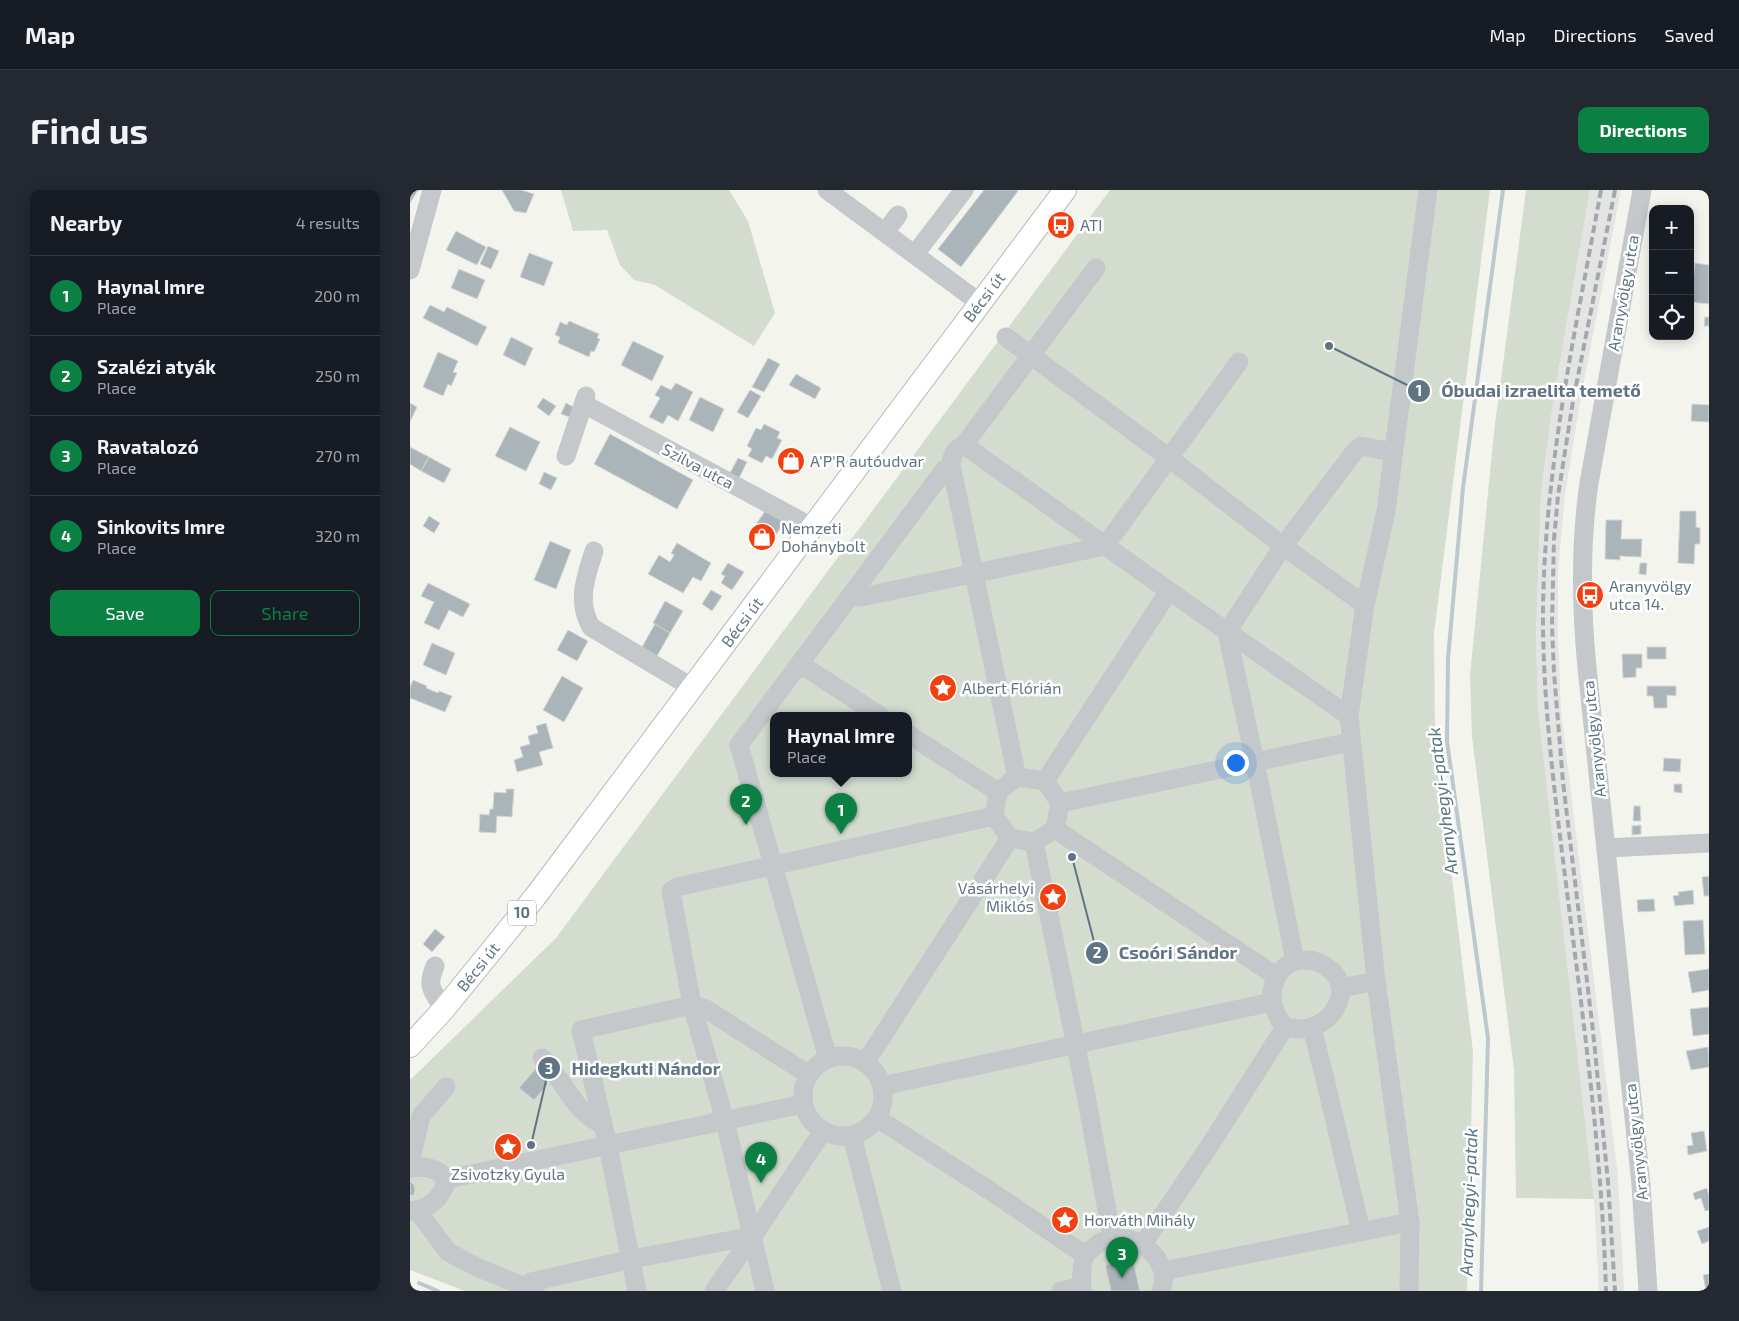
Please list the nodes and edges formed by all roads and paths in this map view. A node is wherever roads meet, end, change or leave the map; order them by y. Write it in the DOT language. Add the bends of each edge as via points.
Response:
graph roads {
  1 [pos="432,190"];
  2 [pos="826,190"];
  3 [pos="964,190"];
  4 [pos="1065,190"];
  5 [pos="1428,190"];
  6 [pos="1642,190"];
  7 [pos="898,215"];
  8 [pos="885,232"];
  9 [pos="915,254"];
  10 [pos="1096,268"];
  11 [pos="410,270"];
  12 [pos="980,303"];
  13 [pos="1006,337"];
  14 [pos="1029,356"];
  15 [pos="1239,362"];
  16 [pos="964,445"];
  17 [pos="1393,452"];
  18 [pos="566,456"];
  19 [pos="1169,458"];
  20 [pos="951,465"];
  21 [pos="812,527"];
  22 [pos="1106,546"];
  23 [pos="1283,546"];
  24 [pos="594,551"];
  25 [pos="974,573"];
  26 [pos="1169,591"];
  27 [pos="850,597"];
  28 [pos="1365,605"];
  29 [pos="1227,632"];
  30 [pos="800,664"];
  31 [pos="693,688"];
  32 [pos="874,712"];
  33 [pos="1349,716"];
  34 [pos="912,737"];
  35 [pos="1350,742"];
  36 [pos="1255,762"];
  37 [pos="1017,777"];
  38 [pos="1045,781"];
  39 [pos="998,792"];
  40 [pos="1060,803"];
  41 [pos="994,816"];
  42 [pos="1055,828"];
  43 [pos="1010,838"];
  44 [pos="1034,842"];
  45 [pos="1709,843"];
  46 [pos="1606,848"];
  47 [pos="774,864"];
  48 [pos="1295,961"];
  49 [pos="435,966"];
  50 [pos="1276,976"];
  51 [pos="1376,980"];
  52 [pos="1341,988"];
  53 [pos="1272,1002"];
  54 [pos="692,1005"];
  55 [pos="444,1009"];
  56 [pos="1285,1026"];
  57 [pos="1312,1028"];
  58 [pos="1076,1045"];
  59 [pos="410,1046"];
  60 [pos="542,1058"];
  61 [pos="828,1059"];
  62 [pos="865,1063"];
  63 [pos="809,1075"];
  64 [pos="882,1086"];
  65 [pos="446,1087"];
  66 [pos="803,1104"];
  67 [pos="877,1118"];
  68 [pos="725,1121"];
  69 [pos="603,1124"];
  70 [pos="822,1131"];
  71 [pos="852,1136"];
  72 [pos="608,1146"];
  73 [pos="410,1164"];
  74 [pos="410,1168"];
  75 [pos="448,1179"];
  76 [pos="413,1210"];
  77 [pos="1410,1222"];
  78 [pos="1361,1231"];
  79 [pos="753,1236"];
  80 [pos="1112,1238"];
  81 [pos="1143,1244"];
  82 [pos="1085,1255"];
  83 [pos="632,1259"];
  84 [pos="1163,1271"];
  85 [pos="530,1289"];
  86 [pos="1082,1289"];
  87 [pos="637,1291"];
  88 [pos="714,1291"];
  89 [pos="765,1291"];
  90 [pos="892,1291"];
  91 [pos="1061,1291"];
  92 [pos="1161,1291"];
  93 [pos="1409,1291"];
  94 [pos="1648,1291"];
  1 -- 11 [label="street"];
  2 -- 8 [label="street"];
  3 -- 9 [label="street"];
  4 -- 12 [label="main road, Bécsi út / 10"];
  5 -- 17 [label="street"];
  6 -- 46 [label="street, Aranyvölgy utca" via="1589,483 1584,527 1584,638"];
  7 -- 8 [label="street"];
  8 -- 9 [label="street"];
  9 -- 12 [label="street"];
  10 -- 14 [label="street"];
  12 -- 21 [label="main road, Bécsi út / 10"];
  13 -- 14 [label="street"];
  14 -- 16 [label="street"];
  14 -- 19 [label="street"];
  15 -- 19 [label="street"];
  16 -- 20 [label="street" via="952,454"];
  16 -- 22 [label="street"];
  17 -- 23 [label="street" via="1362,446 1355,451"];
  17 -- 28 [label="street" via="1386,511"];
  18 -- 21 [label="street, Szilva utca" via="585,400"];
  19 -- 22 [label="street"];
  19 -- 23 [label="street"];
  20 -- 25 [label="street"];
  20 -- 27 [label="street"];
  21 -- 31 [label="main road, Bécsi út / 10"];
  22 -- 25 [label="street"];
  22 -- 26 [label="street"];
  23 -- 28 [label="street"];
  23 -- 29 [label="street"];
  24 -- 31 [label="street" via="583,586 586,618 591,627"];
  25 -- 27 [label="street" via="860,598"];
  25 -- 37 [label="street"];
  26 -- 29 [label="street"];
  26 -- 38 [label="street"];
  27 -- 30 [label="street"];
  28 -- 33 [label="street"];
  29 -- 33 [label="street"];
  29 -- 36 [label="street"];
  30 -- 32 [label="street"];
  30 -- 47 [label="street" via="739,745"];
  31 -- 55 [label="main road, Bécsi út / 10" via="535,897"];
  33 -- 35 [label="street"];
  34 -- 39 [label="street"];
  35 -- 36 [label="street"];
  35 -- 51 [label="street"];
  36 -- 40 [label="street"];
  36 -- 48 [label="street"];
  37 -- 38 [label="street"];
  37 -- 39 [label="street"];
  38 -- 40 [label="street"];
  39 -- 41 [label="street"];
  40 -- 42 [label="street"];
  41 -- 43 [label="street"];
  41 -- 47 [label="street"];
  42 -- 44 [label="street"];
  42 -- 50 [label="street"];
  43 -- 44 [label="street"];
  43 -- 62 [label="street"];
  44 -- 58 [label="street"];
  45 -- 46 [label="street"];
  46 -- 94 [label="street, Aranyvölgy utca"];
  47 -- 54 [label="street" via="671,891"];
  47 -- 61 [label="street"];
  48 -- 50 [label="street"];
  48 -- 52 [label="street" via="1311,960 1327,966"];
  49 -- 55 [label="street" via="430,987"];
  50 -- 53 [label="street"];
  51 -- 52 [label="street"];
  51 -- 77 [label="street"];
  52 -- 57 [label="street" via="1333,1012"];
  53 -- 56 [label="street"];
  53 -- 58 [label="street"];
  54 -- 63 [label="street" via="706,1009"];
  54 -- 68 [label="street"];
  54 -- 69 [label="street" via="581,1030"];
  55 -- 59 [label="main road, Bécsi út / 10"];
  56 -- 57 [label="street" via="1299,1030"];
  56 -- 81 [label="street"];
  57 -- 78 [label="street"];
  58 -- 64 [label="street"];
  58 -- 80 [label="street"];
  60 -- 69 [label="street" via="582,1109"];
  61 -- 62 [label="street" via="848,1056"];
  61 -- 63 [label="street"];
  62 -- 64 [label="street"];
  63 -- 66 [label="street" via="803,1087"];
  64 -- 67 [label="street" via="882,1104"];
  65 -- 73 [label="street" via="421,1116"];
  66 -- 68 [label="street"];
  66 -- 70 [label="street" via="809,1118"];
  67 -- 71 [label="street" via="867,1129"];
  67 -- 82 [label="street"];
  68 -- 72 [label="street"];
  68 -- 79 [label="street"];
  69 -- 72 [label="street"];
  70 -- 71 [label="street"];
  70 -- 79 [label="street"];
  71 -- 90 [label="street"];
  72 -- 75 [label="street"];
  72 -- 83 [label="street"];
  74 -- 75 [label="street" via="426,1166"];
  75 -- 76 [label="street" via="434,1202"];
  76 -- 85 [label="street" via="448,1252"];
  77 -- 78 [label="street"];
  77 -- 93 [label="street"];
  78 -- 84 [label="street"];
  79 -- 83 [label="street"];
  79 -- 88 [label="street"];
  79 -- 89 [label="street"];
  80 -- 81 [label="street"];
  80 -- 82 [label="street" via="1096,1244"];
  81 -- 84 [label="street" via="1155,1255"];
  82 -- 86 [label="street"];
  83 -- 85 [label="street" via="531,1282"];
  83 -- 87 [label="street"];
  84 -- 92 [label="street"];
  86 -- 91 [label="street"];
}
